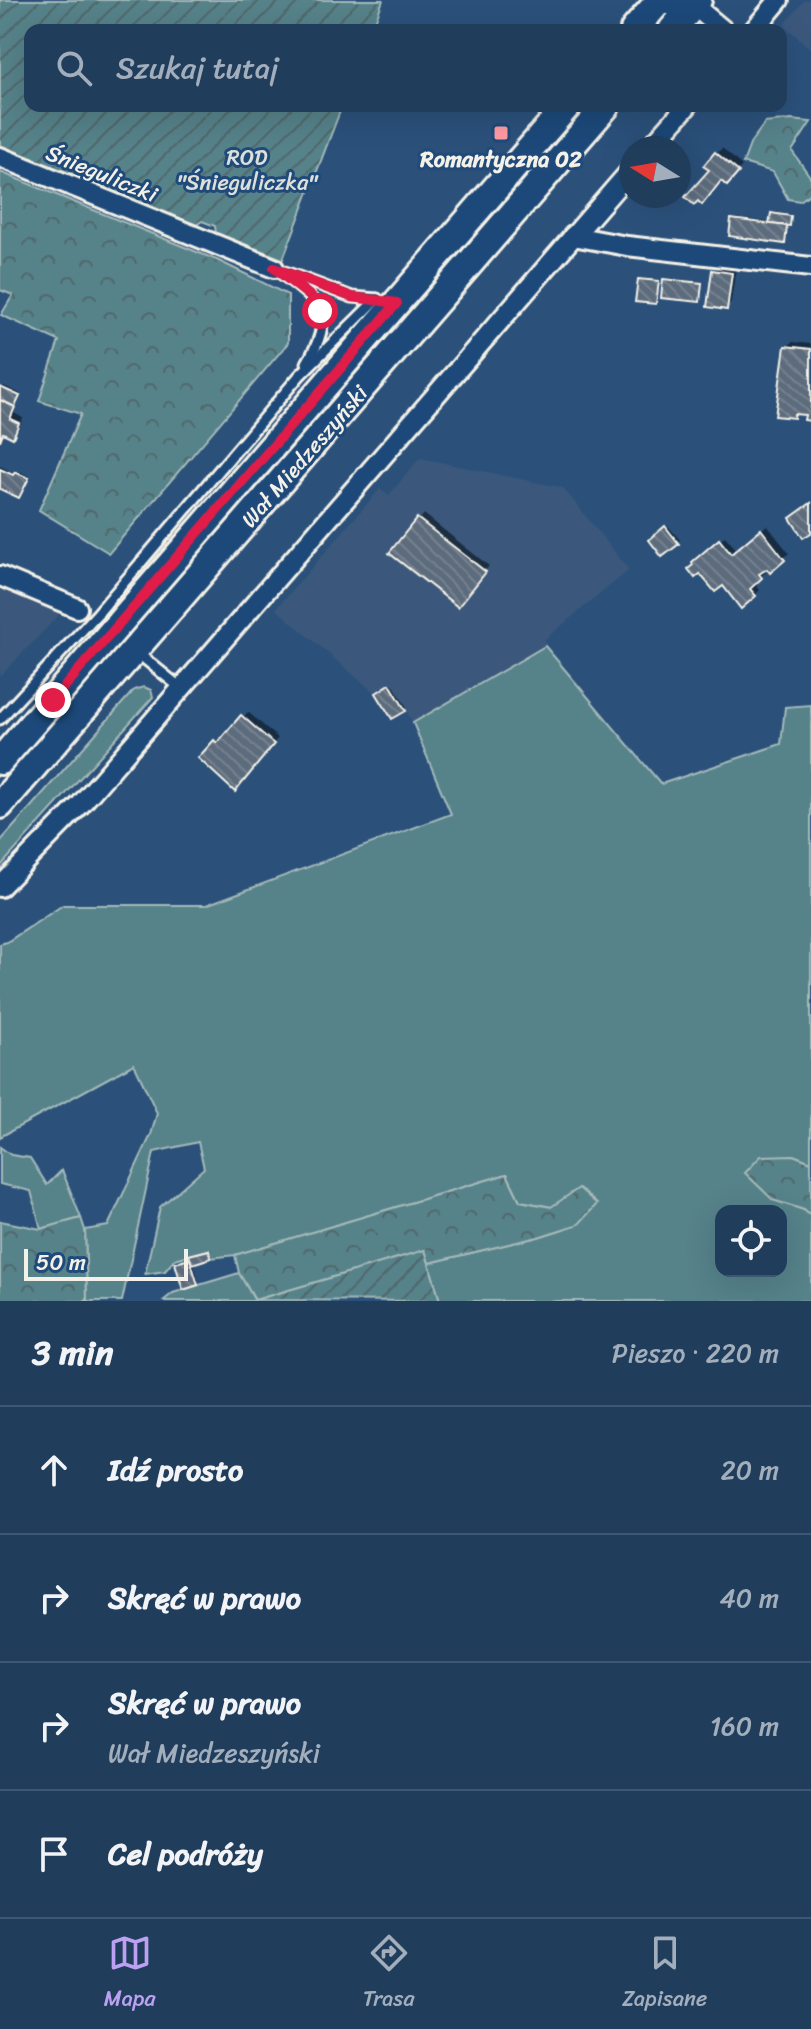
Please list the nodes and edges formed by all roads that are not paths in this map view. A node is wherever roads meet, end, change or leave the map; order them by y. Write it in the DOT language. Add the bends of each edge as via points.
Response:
graph roads {
  1 [pos="779,0"];
  2 [pos="696,3"];
  3 [pos="647,11"];
  4 [pos="677,24"];
  5 [pos="717,24"];
  6 [pos="759,24"];
  7 [pos="561,112"];
  8 [pos="601,112"];
  9 [pos="682,112"];
  10 [pos="661,136"];
  11 [pos="0,157"];
  12 [pos="619,184"];
  13 [pos="573,236"];
  14 [pos="811,267"];
  15 [pos="274,268"];
  16 [pos="387,301"];
  17 [pos="300,375"];
  18 [pos="0,576"];
  19 [pos="77,608"];
  20 [pos="98,613"];
  21 [pos="135,651"];
  22 [pos="182,689"];
  23 [pos="0,719"];
  24 [pos="0,761"];
  25 [pos="0,805"];
  26 [pos="0,887"];
  1 -- 6 [label="street"];
  2 -- 3 [label="street"];
  2 -- 4 [label="main road"];
  2 -- 5 [label="street"];
  7 -- 16 [label="main road, Wał Miedzeszyński"];
  8 -- 21 [label="main road, Wał Miedzeszyński"];
  9 -- 10 [label="street"];
  11 -- 15 [label="street, Śnieguliczki"];
  12 -- 13 [label="street"];
  13 -- 14 [label="street"];
  13 -- 22 [label="street"];
  15 -- 16 [label="lane" via="352,297"];
  15 -- 17 [label="lane" via="315,300 323,323 320,340"];
  16 -- 17 [label="lane"];
  16 -- 24 [label="main road, Wał Miedzeszyński"];
  17 -- 20 [label="lane"];
  18 -- 19 [label="street"];
  19 -- 20 [label="lane"];
  20 -- 23 [label="lane"];
  21 -- 22 [label="lane"];
  21 -- 25 [label="main road, Wał Miedzeszyński"];
  22 -- 26 [label="street"];
}
